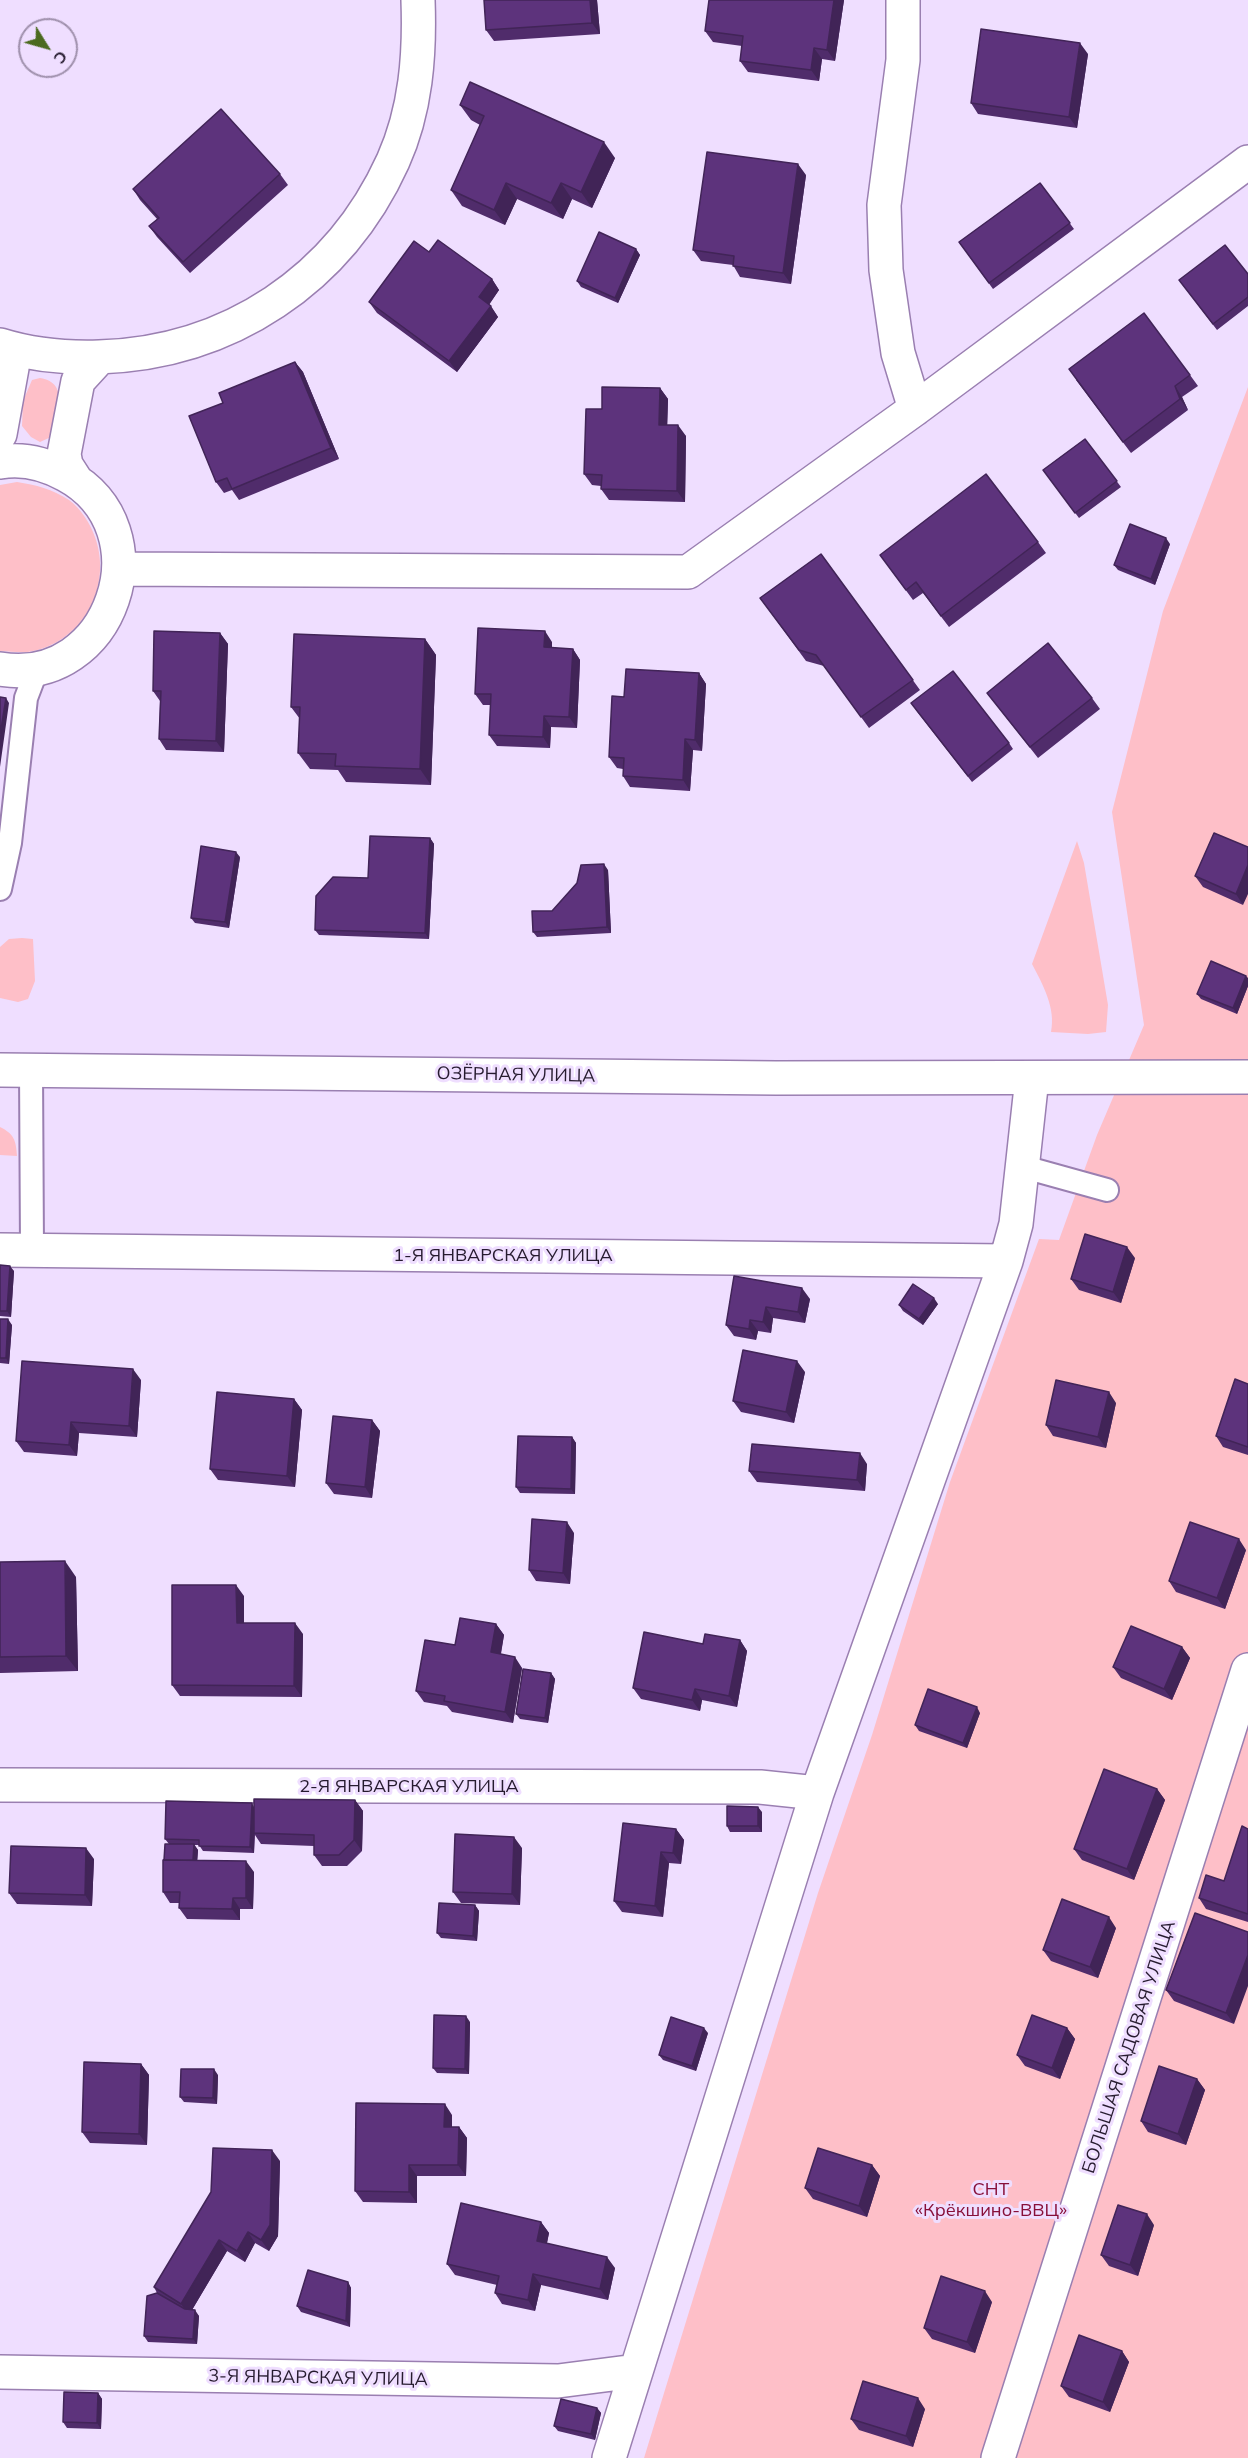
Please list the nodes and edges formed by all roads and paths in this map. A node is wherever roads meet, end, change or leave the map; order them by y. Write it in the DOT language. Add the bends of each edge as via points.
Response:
graph roads {
  1 [pos="418,0"];
  2 [pos="903,0"];
  3 [pos="1248,162"];
  4 [pos="2,345"];
  5 [pos="100,357"];
  6 [pos="915,409"];
  7 [pos="0,434"];
  8 [pos="0,462"];
  9 [pos="75,479"];
  10 [pos="120,569"];
  11 [pos="0,669"];
  12 [pos="37,669"];
  13 [pos="0,889"];
  14 [pos="16,1070"];
  15 [pos="1248,1077"];
  16 [pos="1032,1078"];
  17 [pos="1024,1167"];
  18 [pos="1107,1190"];
  19 [pos="16,1250"];
  20 [pos="1006,1260"];
  21 [pos="1248,1670"];
  22 [pos="0,1785"];
  23 [pos="817,1793"];
  24 [pos="636,2371"];
  25 [pos="0,2372"];
  26 [pos="609,2458"];
  27 [pos="998,2458"];
  1 -- 5 [label="street" via="420,49 411,105 394,160 366,210 331,255 289,293 240,323 187,345 131,356"];
  2 -- 6 [label="street" via="903,60 884,205 886,270 898,353"];
  3 -- 6 [label="street"];
  4 -- 5 [label="street" via="74,358"];
  4 -- 7 [label="street" via="12,368"];
  5 -- 9 [label="street" via="78,381 64,454"];
  6 -- 10 [label="street" via="688,572"];
  8 -- 9 [label="street" via="31,462"];
  9 -- 10 [label="street" via="109,518"];
  10 -- 12 [label="street" via="116,597 98,629 63,659"];
  11 -- 12 [label="street"];
  12 -- 13 [label="lane" via="26,698 10,843"];
  14 -- 16 [label="street, ОЗЁРНАЯ УЛИЦА"];
  14 -- 19 [label="lane"];
  15 -- 16 [label="street, ОЗЁРНАЯ УЛИЦА"];
  16 -- 17 [label="street"];
  17 -- 18 [label="lane"];
  17 -- 20 [label="street"];
  19 -- 20 [label="street, 1-Я ЯНВАРСКАЯ УЛИЦА"];
  20 -- 23 [label="street"];
  21 -- 27 [label="street, БОЛЬШАЯ САДОВАЯ УЛИЦА"];
  22 -- 23 [label="street, 2-Я ЯНВАРСКАЯ УЛИЦА" via="748,1787"];
  23 -- 24 [label="street"];
  24 -- 25 [label="street, 3-Я ЯНВАРСКАЯ УЛИЦА" via="558,2381"];
  24 -- 26 [label="street"];
}
